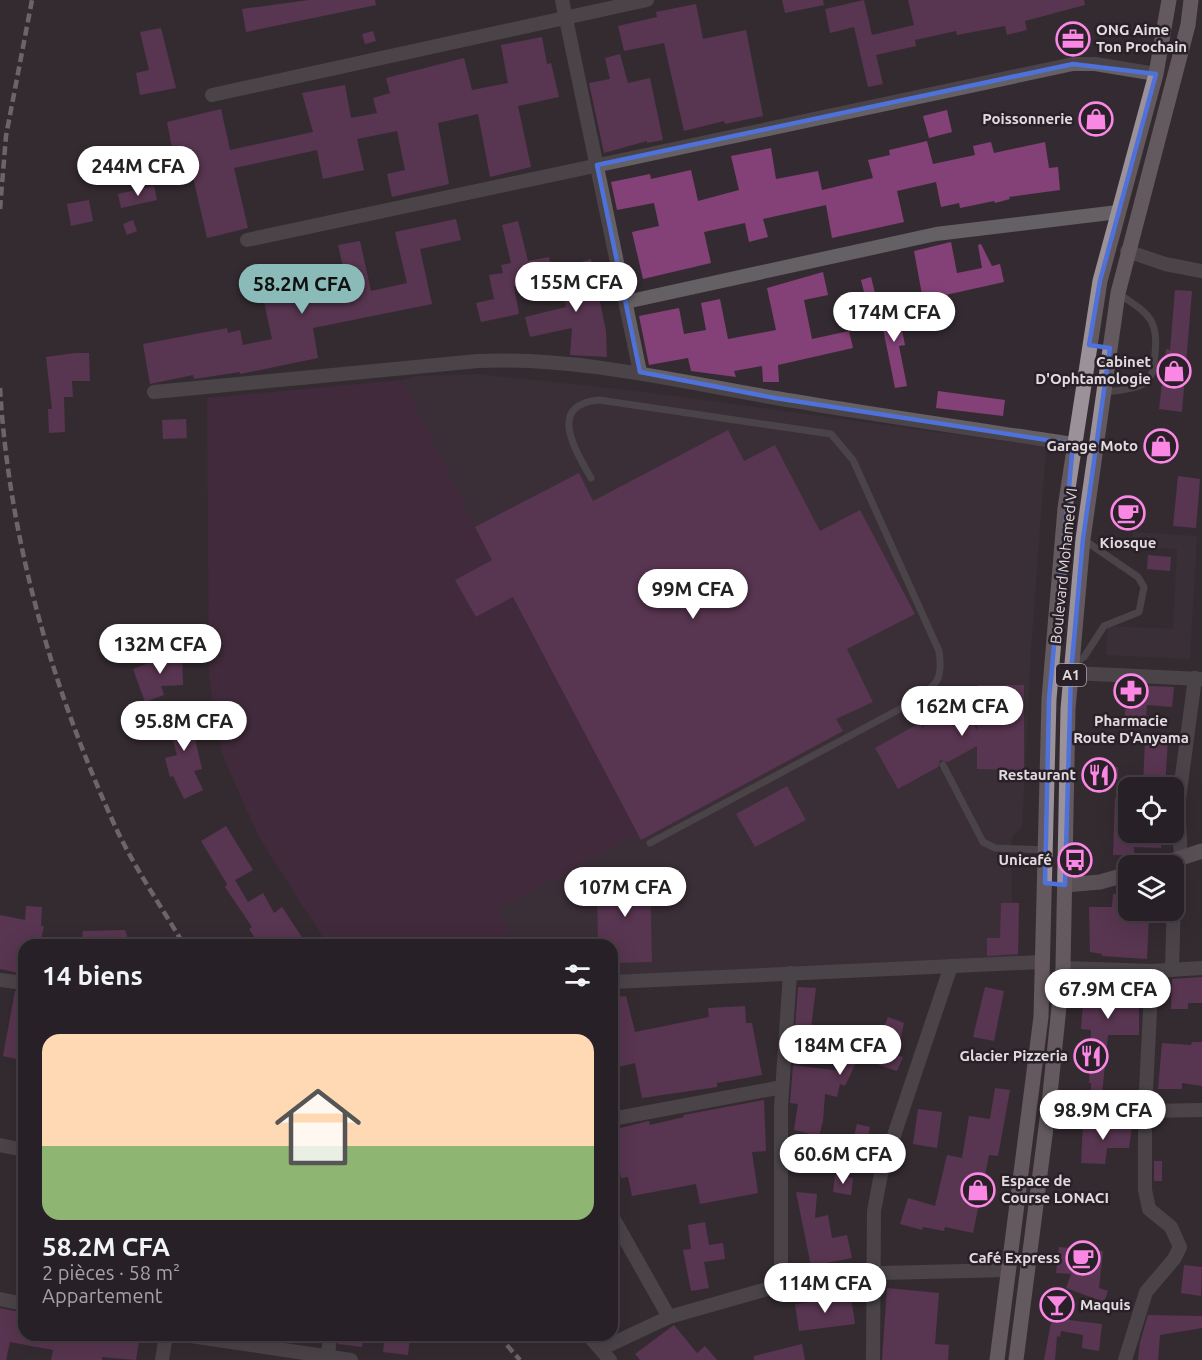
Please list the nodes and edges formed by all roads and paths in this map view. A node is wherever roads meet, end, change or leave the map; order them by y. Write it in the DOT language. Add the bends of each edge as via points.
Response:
graph roads {
  1 [pos="562,0"];
  2 [pos="647,0"];
  3 [pos="1169,0"];
  4 [pos="1191,0"];
  5 [pos="566,19"];
  6 [pos="1156,75"];
  7 [pos="212,95"];
  8 [pos="597,165"];
  9 [pos="1118,212"];
  10 [pos="247,240"];
  11 [pos="1127,251"];
  12 [pos="1202,272"];
  13 [pos="1118,293"];
  14 [pos="626,302"];
  15 [pos="1089,345"];
  16 [pos="1110,348"];
  17 [pos="640,372"];
  18 [pos="154,392"];
  19 [pos="1103,393"];
  20 [pos="1073,444"];
  21 [pos="591,478"];
  22 [pos="1083,539"];
  23 [pos="1071,669"];
  24 [pos="1199,678"];
  25 [pos="910,703"];
  26 [pos="921,722"];
  27 [pos="943,765"];
  28 [pos="650,843"];
  29 [pos="1045,850"];
  30 [pos="1202,851"];
  31 [pos="1178,855"];
  32 [pos="1184,857"];
  33 [pos="1118,877"];
  34 [pos="1045,883"];
  35 [pos="1065,885"];
  36 [pos="1175,921"];
  37 [pos="1042,962"];
  38 [pos="951,966"];
  39 [pos="1063,968"];
  40 [pos="1202,968"];
  41 [pos="1172,970"];
  42 [pos="1152,971"];
  43 [pos="790,973"];
  44 [pos="0,980"];
  45 [pos="18,982"];
  46 [pos="618,982"];
  47 [pos="782,1087"];
  48 [pos="1049,1104"];
  49 [pos="1202,1110"];
  50 [pos="1145,1111"];
  51 [pos="618,1118"];
  52 [pos="0,1145"];
  53 [pos="18,1149"];
  54 [pos="618,1227"];
  55 [pos="1008,1270"];
  56 [pos="873,1274"];
  57 [pos="781,1286"];
  58 [pos="0,1299"];
  59 [pos="18,1303"];
  60 [pos="669,1317"];
  61 [pos="165,1341"];
  62 [pos="225,1341"];
  63 [pos="329,1341"];
  64 [pos="594,1341"];
  65 [pos="601,1349"];
  66 [pos="328,1356"];
  67 [pos="162,1360"];
  68 [pos="351,1360"];
  69 [pos="610,1360"];
  70 [pos="873,1360"];
  71 [pos="997,1360"];
  72 [pos="1016,1360"];
  73 [pos="1125,1360"];
  1 -- 5 [label="street"];
  2 -- 5 [label="street"];
  3 -- 6 [label="main road, Boulevard Mohamed VI / A1"];
  4 -- 11 [label="main road, Boulevard Mohamed VI / A1" via="1188,25"];
  5 -- 7 [label="street"];
  5 -- 8 [label="street"];
  6 -- 8 [label="street" via="1072,64"];
  6 -- 9 [label="main road, Boulevard Mohamed VI / A1"];
  8 -- 10 [label="street"];
  8 -- 14 [label="street"];
  9 -- 14 [label="street" via="936,234"];
  9 -- 15 [label="main road, Boulevard Mohamed VI / A1"];
  11 -- 12 [label="street"];
  11 -- 13 [label="main road, Boulevard Mohamed VI / A1"];
  13 -- 16 [label="main road, Boulevard Mohamed VI / A1"];
  13 -- 19 [label="lane" via="1154,322 1154,369 1140,385"];
  14 -- 17 [label="street"];
  15 -- 16 [label="main road"];
  15 -- 20 [label="main road, Boulevard Mohamed VI / A1"];
  16 -- 19 [label="main road, Boulevard Mohamed VI / A1"];
  17 -- 18 [label="street" via="525,360 478,361"];
  17 -- 20 [label="street" via="775,398"];
  19 -- 22 [label="main road, Boulevard Mohamed VI / A1"];
  20 -- 29 [label="main road, Boulevard Mohamed VI / A1" via="1049,699"];
  21 -- 25 [label="lane" via="568,431 573,412 583,402 599,400 831,434 853,460 939,651 942,668 938,683"];
  22 -- 23 [label="main road, Boulevard Mohamed VI / A1"];
  22 -- 23 [label="lane" via="1132,573 1144,587 1139,612 1104,626 1084,657"];
  23 -- 24 [label="street"];
  23 -- 35 [label="main road, Boulevard Mohamed VI / A1"];
  24 -- 31 [label="street" via="1178,806"];
  25 -- 26 [label="lane"];
  25 -- 28 [label="lane"];
  27 -- 29 [label="lane" via="983,842 995,848"];
  29 -- 34 [label="main road, Boulevard Mohamed VI / A1"];
  30 -- 32 [label="street"];
  33 -- 35 [label="street"];
  34 -- 35 [label="main road"];
  34 -- 37 [label="main road, Boulevard Mohamed VI / A1"];
  35 -- 39 [label="main road, Boulevard Mohamed VI / A1"];
  36 -- 41 [label="street"];
  37 -- 38 [label="street"];
  37 -- 55 [label="main road, Boulevard Mohamed VI / A1" via="1041,1017"];
  38 -- 43 [label="street"];
  38 -- 56 [label="street" via="881,1174 874,1211"];
  39 -- 42 [label="street"];
  39 -- 48 [label="main road, Boulevard Mohamed VI / A1"];
  40 -- 41 [label="street"];
  41 -- 42 [label="street"];
  42 -- 50 [label="street"];
  43 -- 46 [label="street"];
  43 -- 47 [label="street"];
  44 -- 45 [label="street"];
  47 -- 51 [label="street"];
  47 -- 57 [label="street"];
  48 -- 50 [label="street"];
  48 -- 72 [label="main road, Boulevard Mohamed VI / A1"];
  49 -- 50 [label="street"];
  50 -- 73 [label="street" via="1144,1190 1149,1209 1171,1227 1180,1247 1146,1292"];
  52 -- 53 [label="street"];
  54 -- 60 [label="street"];
  55 -- 56 [label="street"];
  55 -- 71 [label="main road, Boulevard Mohamed VI / A1"];
  56 -- 57 [label="street"];
  56 -- 70 [label="street"];
  57 -- 60 [label="street"];
  58 -- 59 [label="street"];
  60 -- 65 [label="street"];
  61 -- 67 [label="street"];
  62 -- 66 [label="street"];
  63 -- 66 [label="street"];
  64 -- 65 [label="street"];
  65 -- 69 [label="street"];
  66 -- 68 [label="street"];
}
